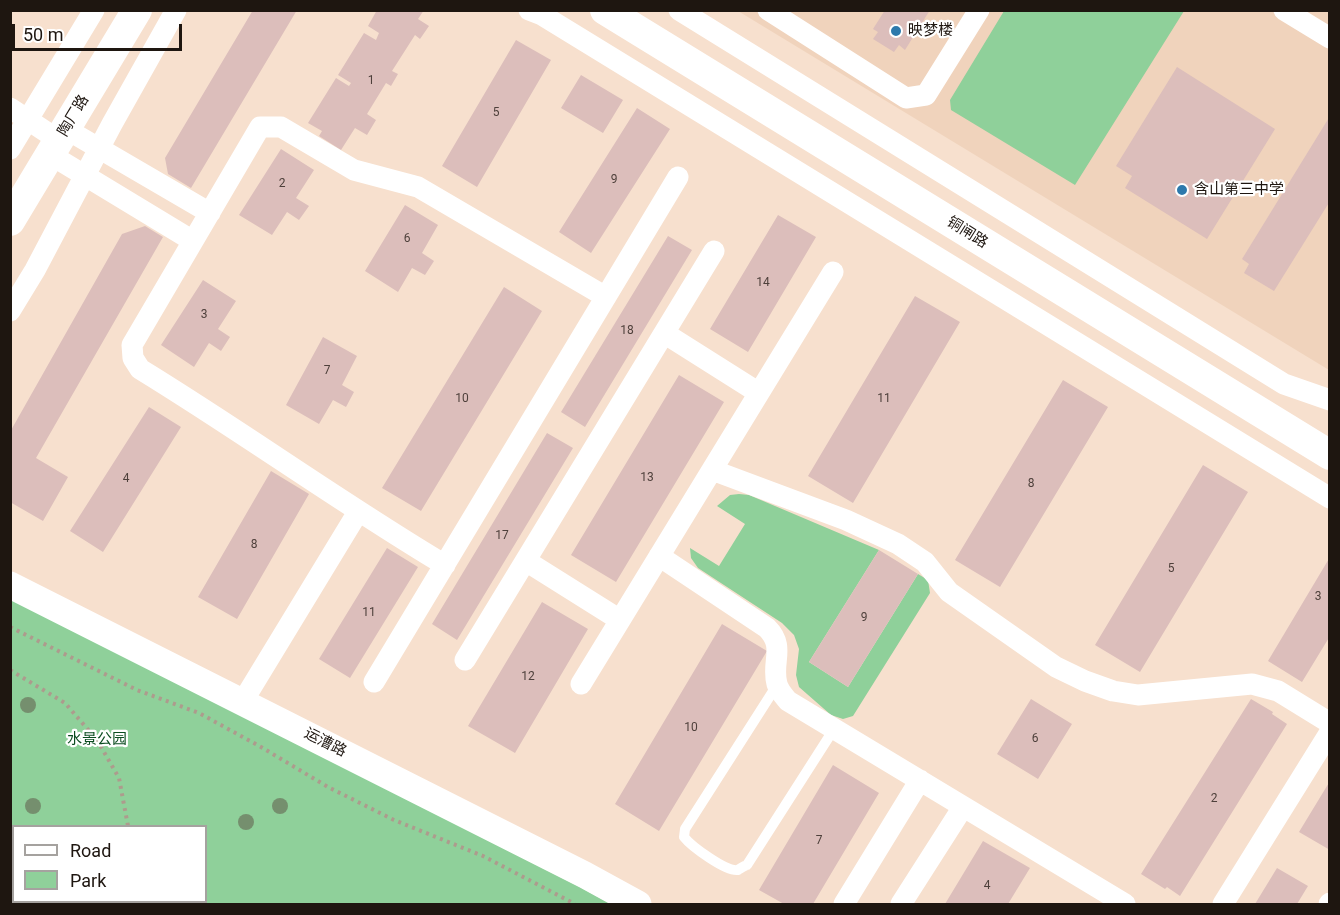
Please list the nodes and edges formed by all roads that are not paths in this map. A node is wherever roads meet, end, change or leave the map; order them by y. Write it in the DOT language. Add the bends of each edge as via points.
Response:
graph roads {
  1 [pos="93,10"];
  2 [pos="137,10"];
  3 [pos="176,10"];
  4 [pos="529,10"];
  5 [pos="605,10"];
  6 [pos="679,10"];
  7 [pos="768,10"];
  8 [pos="979,10"];
  9 [pos="1284,10"];
  10 [pos="1329,39"];
  11 [pos="19,114"];
  12 [pos="11,148"];
  13 [pos="55,148"];
  14 [pos="99,148"];
  15 [pos="85,175"];
  16 [pos="678,177"];
  17 [pos="210,213"];
  18 [pos="10,221"];
  19 [pos="193,241"];
  20 [pos="714,251"];
  21 [pos="833,272"];
  22 [pos="606,297"];
  23 [pos="10,311"];
  24 [pos="664,333"];
  25 [pos="759,393"];
  26 [pos="1329,400"];
  27 [pos="1329,455"];
  28 [pos="712,470"];
  29 [pos="1329,498"];
  30 [pos="358,512"];
  31 [pos="659,556"];
  32 [pos="526,561"];
  33 [pos="445,565"];
  34 [pos="10,585"];
  35 [pos="620,620"];
  36 [pos="465,660"];
  37 [pos="374,682"];
  38 [pos="581,684"];
  39 [pos="777,685"];
  40 [pos="243,701"];
  41 [pos="1329,723"];
  42 [pos="834,729"];
  43 [pos="1329,732"];
  44 [pos="920,780"];
  45 [pos="963,807"];
  46 [pos="638,904"];
  47 [pos="844,904"];
  48 [pos="901,904"];
  49 [pos="1125,904"];
  50 [pos="1223,904"];
  1 -- 11 [label="street"];
  2 -- 13 [label="main road, 陶厂路"];
  3 -- 14 [label="street"];
  4 -- 29 [label="street" via="543,15"];
  5 -- 27 [label="main road, 铜闸路"];
  6 -- 26 [label="street" via="1284,384"];
  7 -- 8 [label="street" via="906,98 926,95"];
  9 -- 10 [label="street"];
  11 -- 12 [label="street"];
  11 -- 13 [label="street"];
  12 -- 13 [label="street"];
  13 -- 14 [label="street"];
  13 -- 15 [label="street"];
  13 -- 18 [label="main road, 陶厂路"];
  14 -- 15 [label="street"];
  14 -- 17 [label="street"];
  15 -- 19 [label="street"];
  15 -- 23 [label="street"];
  16 -- 22 [label="street"];
  17 -- 19 [label="street"];
  17 -- 22 [label="street" via="260,127 281,128 354,170 418,187"];
  19 -- 30 [label="street" via="132,345 132,358 140,369"];
  20 -- 24 [label="street"];
  21 -- 25 [label="street"];
  22 -- 33 [label="street"];
  24 -- 25 [label="street"];
  24 -- 32 [label="street"];
  25 -- 28 [label="street"];
  28 -- 31 [label="street"];
  28 -- 41 [label="street" via="846,520 898,544 925,562 949,592 1056,668 1085,681 1138,695 1252,684 1278,691"];
  30 -- 33 [label="street"];
  30 -- 40 [label="street"];
  31 -- 35 [label="street"];
  31 -- 39 [label="street" via="775,635"];
  32 -- 35 [label="street"];
  32 -- 36 [label="street"];
  33 -- 37 [label="street"];
  34 -- 40 [label="street, 运漕路"];
  35 -- 38 [label="street"];
  39 -- 42 [label="street" via="788,701"];
  39 -- 42 [label="lane" via="684,828 690,845 730,869 739,870 747,865"];
  40 -- 46 [label="street, 运漕路"];
  42 -- 44 [label="street"];
  43 -- 50 [label="street"];
  44 -- 45 [label="street"];
  44 -- 47 [label="street"];
  45 -- 48 [label="street"];
  45 -- 49 [label="street"];
}
